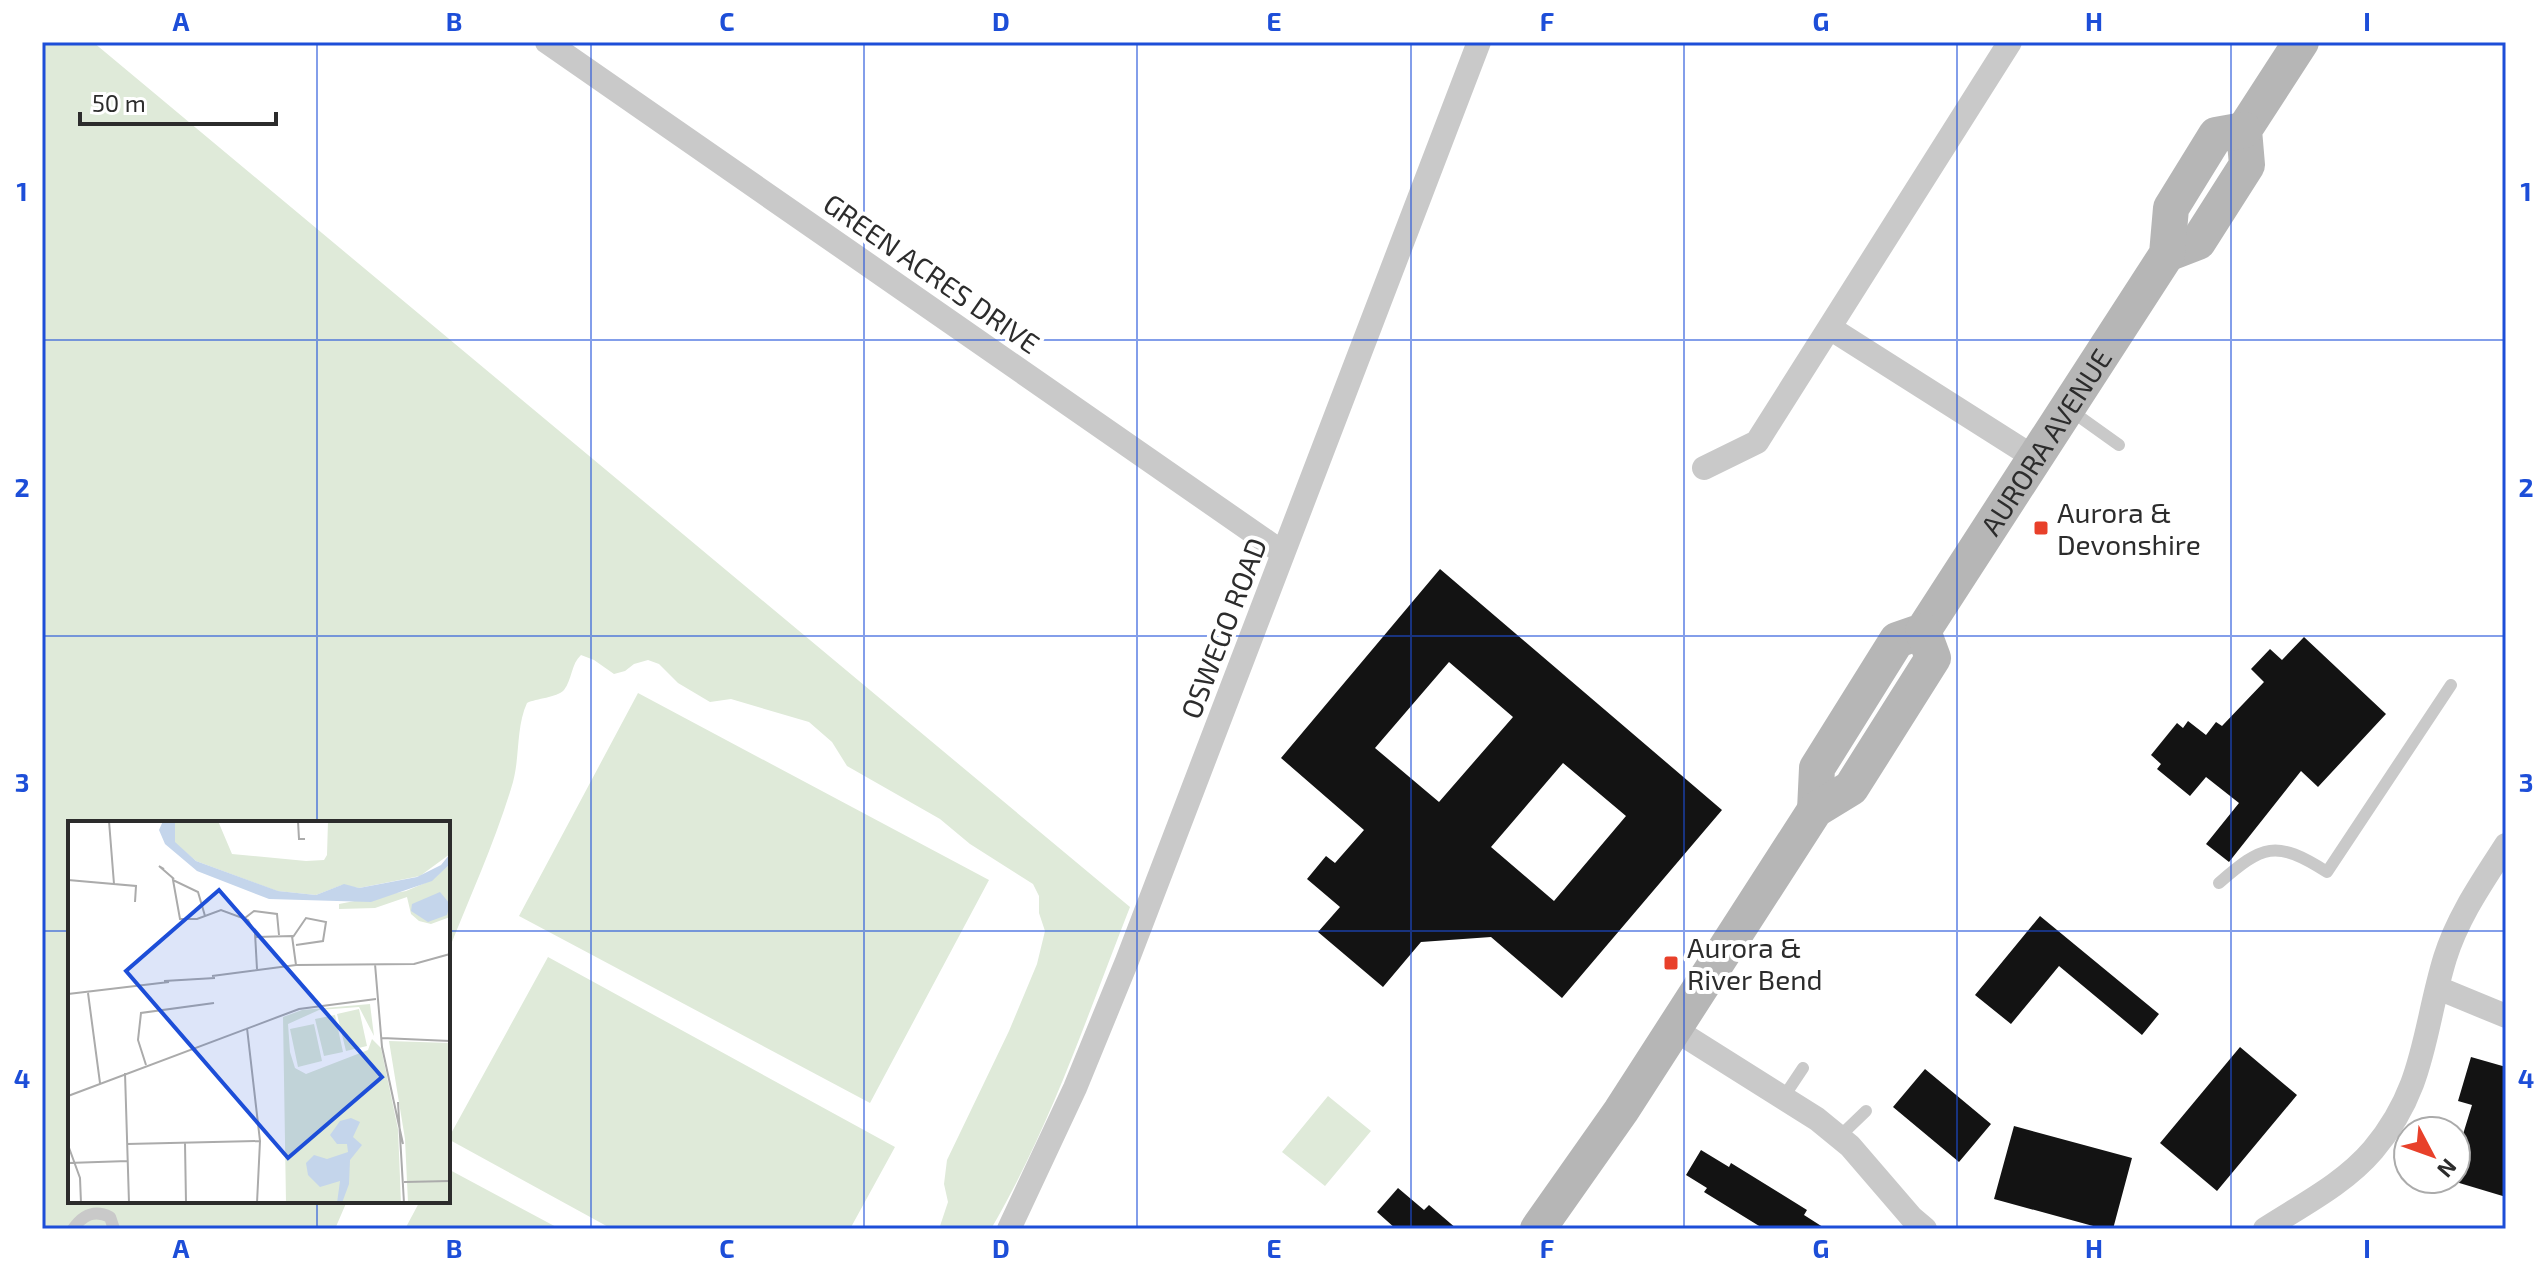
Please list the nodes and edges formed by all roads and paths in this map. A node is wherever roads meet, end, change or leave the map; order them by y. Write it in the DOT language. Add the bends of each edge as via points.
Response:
graph roads {
  1 [pos="547,42"];
  2 [pos="1479,42"];
  3 [pos="2010,42"];
  4 [pos="2301,42"];
  5 [pos="1830,328"];
  6 [pos="2068,408"];
  7 [pos="2119,445"];
  8 [pos="2035,458"];
  9 [pos="1704,468"];
  10 [pos="1283,553"];
  11 [pos="2451,685"];
  12 [pos="2506,845"];
  13 [pos="2219,883"];
  14 [pos="2438,988"];
  15 [pos="2506,1016"];
  16 [pos="1674,1029"];
  17 [pos="1803,1068"];
  18 [pos="1783,1098"];
  19 [pos="1866,1111"];
  20 [pos="1840,1136"];
  21 [pos="2302,1219"];
  22 [pos="73,1229"];
  23 [pos="114,1229"];
  24 [pos="1009,1229"];
  25 [pos="1538,1229"];
  26 [pos="1925,1229"];
  27 [pos="2265,1229"];
  1 -- 10 [label="street, GREEN ACRES DRIVE"];
  2 -- 10 [label="street, OSWEGO ROAD"];
  3 -- 5 [label="street"];
  4 -- 6 [label="main road, AURORA AVENUE" via="2244,130 2247,165 2198,242 2167,254"];
  5 -- 8 [label="street"];
  5 -- 9 [label="street" via="1757,442"];
  6 -- 7 [label="lane"];
  6 -- 8 [label="main road, AURORA AVENUE"];
  8 -- 16 [label="main road, AURORA AVENUE" via="1923,631 1897,640 1817,768 1815,810"];
  10 -- 24 [label="street, OSWEGO ROAD" via="1075,1088"];
  11 -- 13 [label="lane" via="2327,872 2288,851 2272,850 2250,857"];
  12 -- 14 [label="street" via="2456,929"];
  14 -- 15 [label="street"];
  14 -- 21 [label="street" via="2406,1101 2353,1170"];
  16 -- 18 [label="street"];
  16 -- 25 [label="main road, AURORA AVENUE"];
  17 -- 18 [label="lane"];
  18 -- 20 [label="street"];
  19 -- 20 [label="lane"];
  20 -- 26 [label="street"];
  21 -- 27 [label="street"];
  22 -- 23 [label="lane" via="83,1217 101,1213 110,1217"];
}
